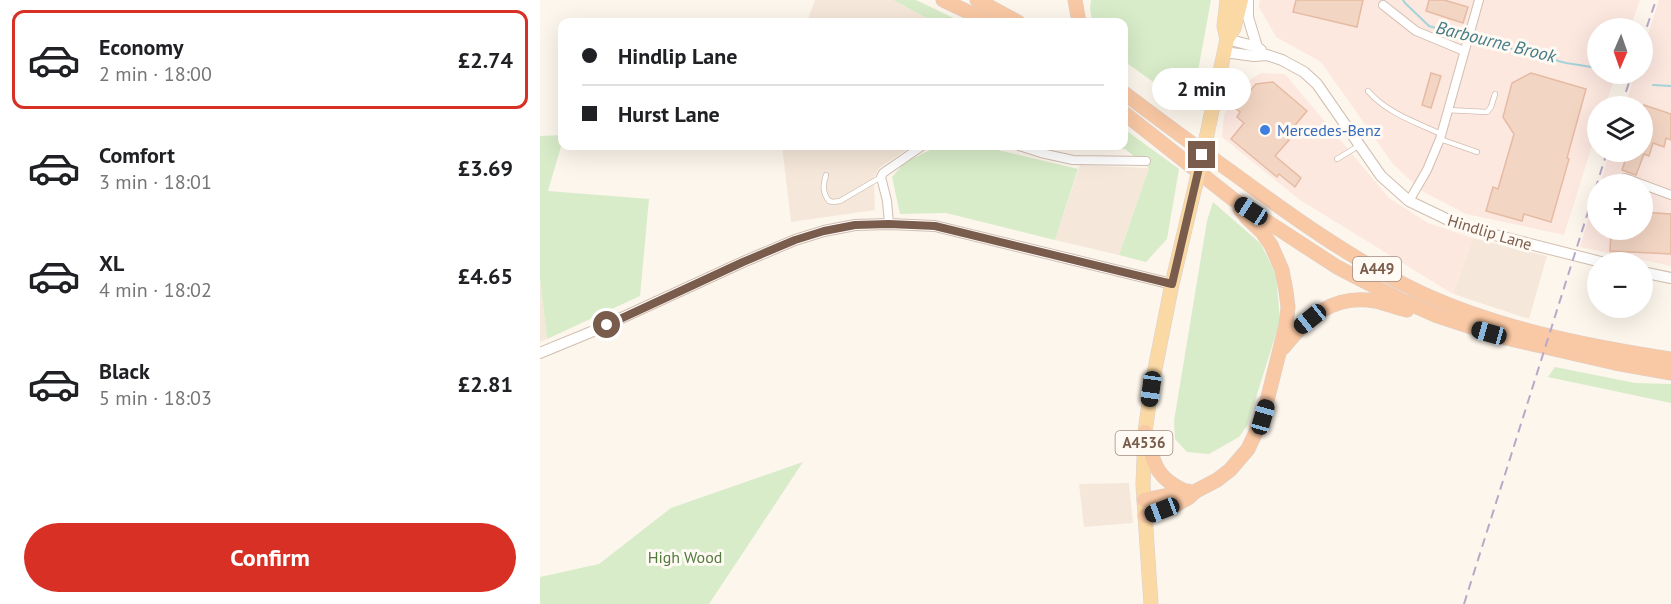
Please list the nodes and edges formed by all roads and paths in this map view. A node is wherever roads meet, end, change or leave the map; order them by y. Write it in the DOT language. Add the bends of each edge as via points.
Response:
graph roads {
  1 [pos="943,0"];
  2 [pos="977,0"];
  3 [pos="1075,0"];
  4 [pos="1227,0"];
  5 [pos="1241,0"];
  6 [pos="1248,0"];
  7 [pos="1479,0"];
  8 [pos="1381,3"];
  9 [pos="981,18"];
  10 [pos="1011,18"];
  11 [pos="1078,18"];
  12 [pos="1226,45"];
  13 [pos="1257,47"];
  14 [pos="1464,51"];
  15 [pos="1267,55"];
  16 [pos="1368,91"];
  17 [pos="1495,94"];
  18 [pos="1128,96"];
  19 [pos="1447,110"];
  20 [pos="1128,116"];
  21 [pos="1440,137"];
  22 [pos="1360,145"];
  23 [pos="916,150"];
  24 [pos="1032,150"];
  25 [pos="1477,152"];
  26 [pos="1337,159"];
  27 [pos="1146,161"];
  28 [pos="826,175"];
  29 [pos="881,177"];
  30 [pos="1653,188"];
  31 [pos="1671,195"];
  32 [pos="1234,200"];
  33 [pos="1409,201"];
  34 [pos="889,224"];
  35 [pos="1587,258"];
  36 [pos="1653,274"];
  37 [pos="1671,278"];
  38 [pos="1172,284"];
  39 [pos="1435,315"];
  40 [pos="1280,352"];
  41 [pos="540,353"];
  42 [pos="1671,359"];
  43 [pos="1671,373"];
  44 [pos="1145,432"];
  45 [pos="1191,491"];
  46 [pos="1144,500"];
  47 [pos="1144,516"];
  48 [pos="1151,604"];
  1 -- 9 [label="highway"];
  2 -- 10 [label="highway"];
  3 -- 11 [label="highway"];
  4 -- 12 [label="main road, A4536"];
  5 -- 12 [label="main road, A4536"];
  6 -- 13 [label="street" via="1248,17"];
  7 -- 14 [label="street"];
  8 -- 14 [label="street" via="1416,31"];
  12 -- 13 [label="street, Hindlip Lane"];
  12 -- 15 [label="street, Hindlip Lane" via="1254,56"];
  12 -- 38 [label="main road, A4536, bridge"];
  13 -- 15 [label="street, Hindlip Lane"];
  14 -- 19 [label="street"];
  15 -- 22 [label="street, Hindlip Lane" via="1311,77"];
  16 -- 21 [label="lane" via="1387,108"];
  17 -- 19 [label="lane" via="1487,111"];
  18 -- 42 [label="highway, A449" via="1289,214 1418,291 1474,314 1553,337"];
  19 -- 21 [label="street"];
  20 -- 32 [label="highway, A449"];
  21 -- 25 [label="lane"];
  21 -- 33 [label="street"];
  22 -- 26 [label="lane"];
  22 -- 33 [label="street, Hindlip Lane" via="1381,176"];
  23 -- 29 [label="street"];
  24 -- 27 [label="street" via="1073,160"];
  28 -- 29 [label="lane" via="824,193 833,202"];
  29 -- 34 [label="street"];
  30 -- 31 [label="street"];
  32 -- 39 [label="highway, A449" via="1337,267"];
  32 -- 40 [label="highway" via="1267,238 1282,270 1288,308"];
  33 -- 35 [label="street, Hindlip Lane" via="1463,227"];
  34 -- 38 [label="street" via="935,226"];
  34 -- 41 [label="street" via="855,225 795,240"];
  36 -- 37 [label="street"];
  38 -- 44 [label="main road, A4536"];
  39 -- 40 [label="highway" via="1378,301 1347,301 1322,309 1299,328"];
  39 -- 43 [label="highway, A449" via="1503,337"];
  40 -- 45 [label="highway" via="1263,417 1248,449 1217,480"];
  44 -- 45 [label="highway" via="1159,472 1170,483"];
  44 -- 46 [label="main road, A4536"];
  45 -- 46 [label="highway"];
  45 -- 47 [label="highway" via="1188,498 1174,506"];
  46 -- 47 [label="main road, A4536"];
  47 -- 48 [label="main road, A4536"];
}
